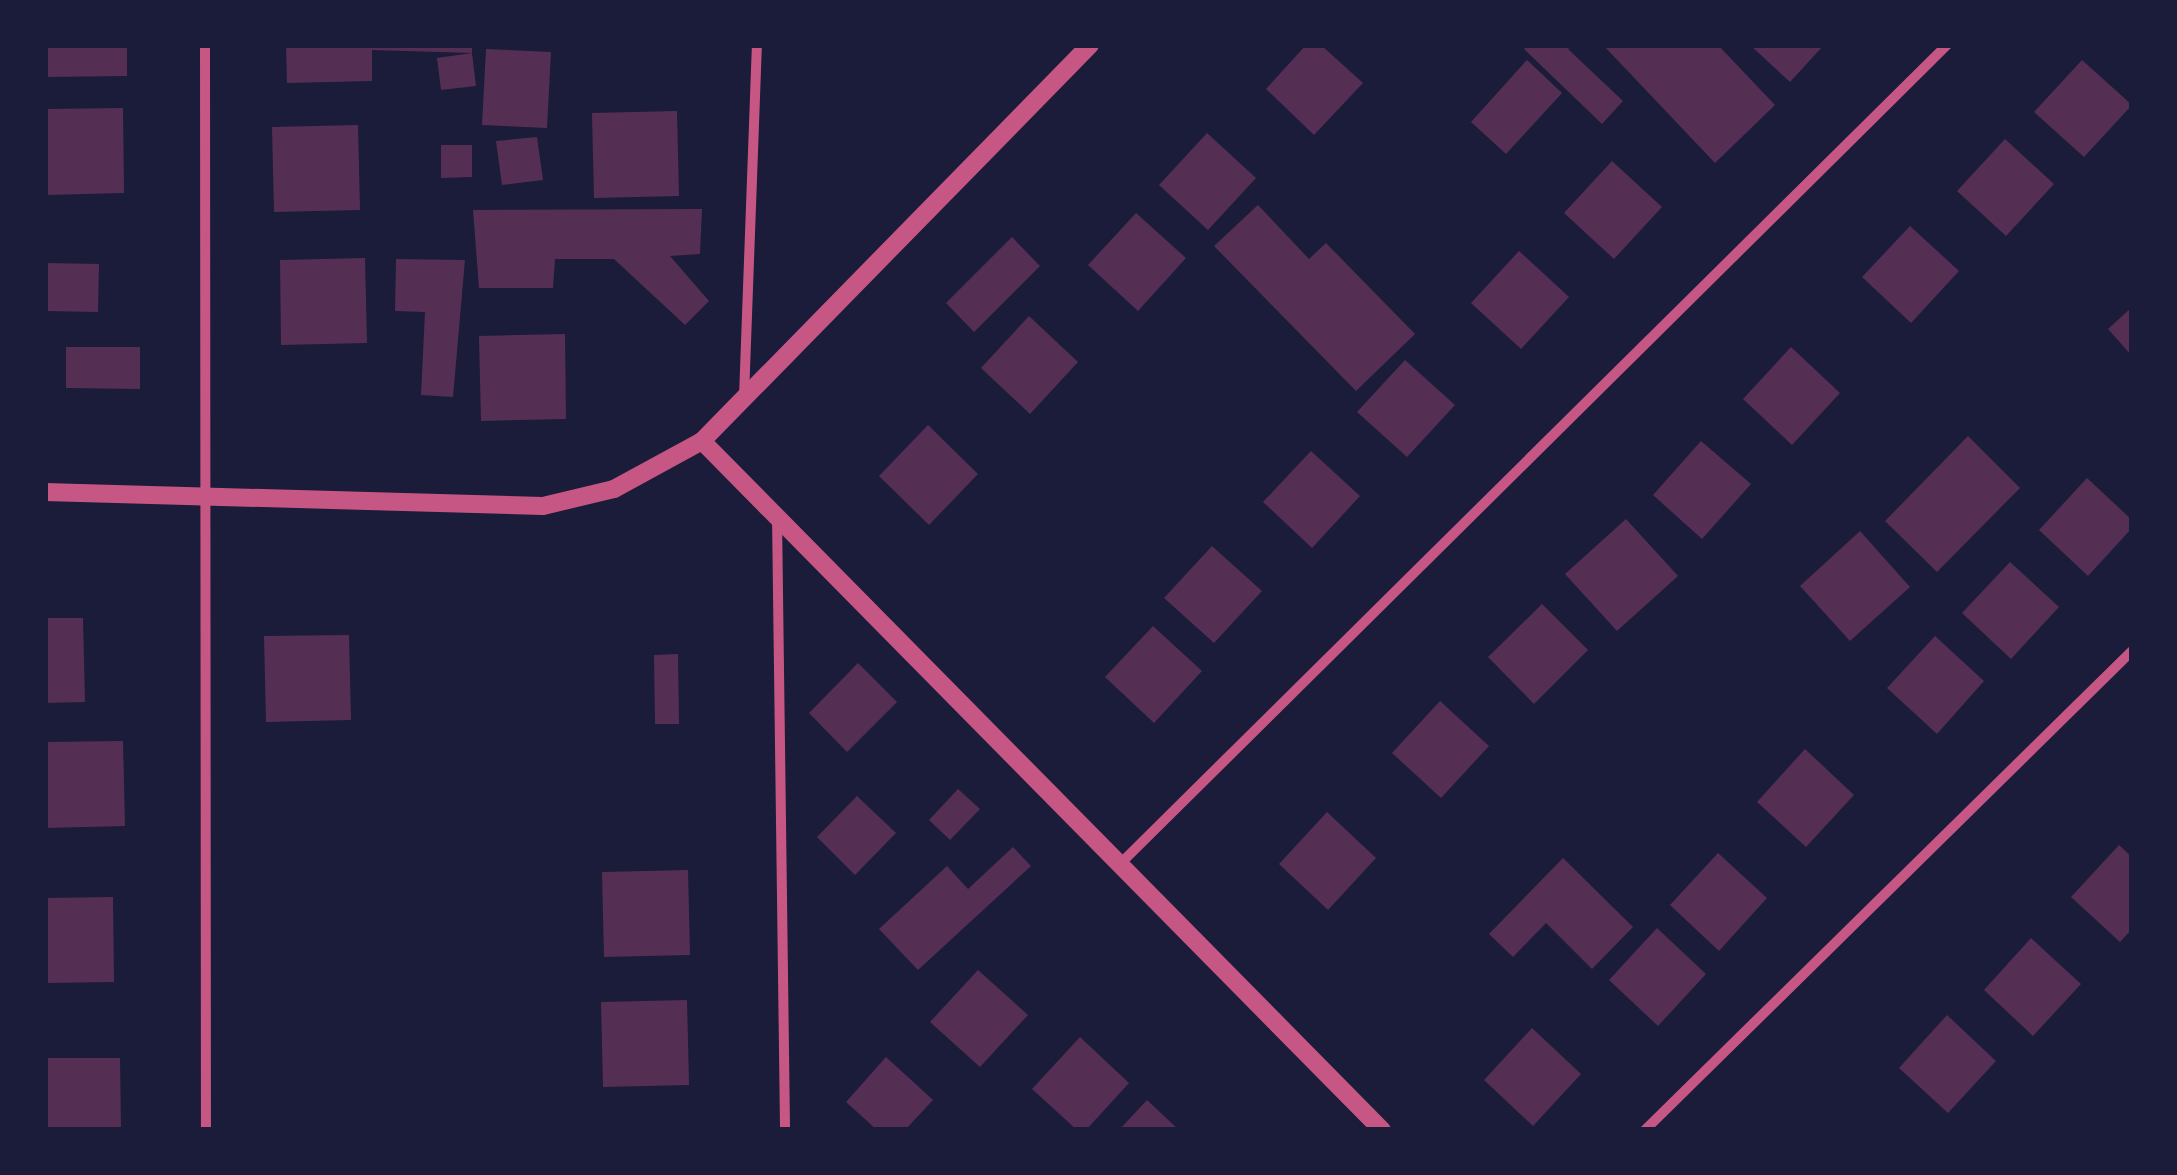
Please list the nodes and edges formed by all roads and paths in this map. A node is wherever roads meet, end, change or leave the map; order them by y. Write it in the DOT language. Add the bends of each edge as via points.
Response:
graph roads {
  1 [pos="205,45"];
  2 [pos="757,45"];
  3 [pos="1090,45"];
  4 [pos="1948,45"];
  5 [pos="744,398"];
  6 [pos="702,441"];
  7 [pos="45,492"];
  8 [pos="201,496"];
  9 [pos="776,514"];
  10 [pos="2132,650"];
  11 [pos="1122,862"];
  12 [pos="206,1130"];
  13 [pos="785,1130"];
  14 [pos="1382,1130"];
  15 [pos="1646,1130"];
  1 -- 8 [label="street"];
  2 -- 5 [label="street"];
  3 -- 5 [label="street"];
  4 -- 11 [label="street"];
  5 -- 6 [label="street"];
  6 -- 8 [label="street" via="614,489 543,506"];
  6 -- 9 [label="street"];
  7 -- 8 [label="street"];
  8 -- 12 [label="street"];
  9 -- 11 [label="street"];
  9 -- 13 [label="street"];
  10 -- 15 [label="street"];
  11 -- 14 [label="street"];
}
